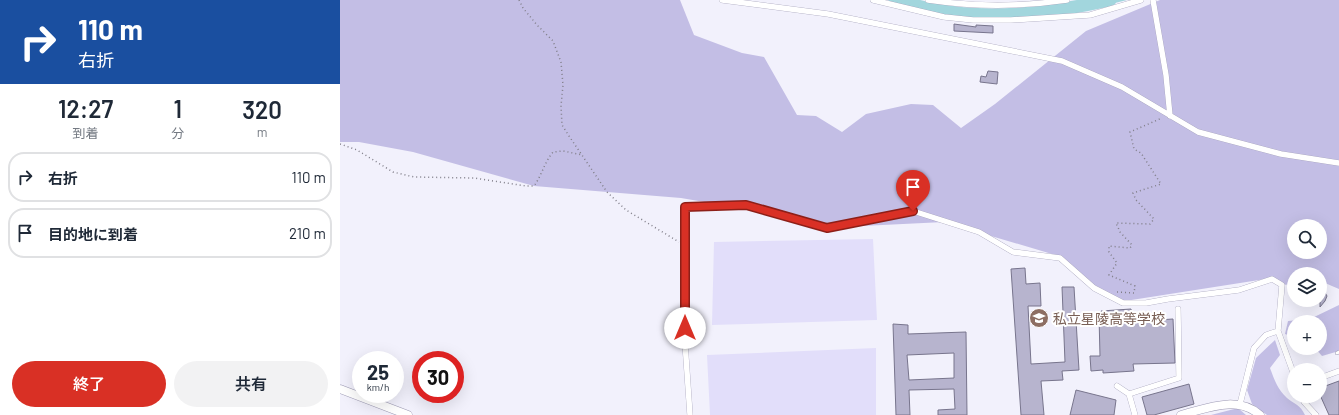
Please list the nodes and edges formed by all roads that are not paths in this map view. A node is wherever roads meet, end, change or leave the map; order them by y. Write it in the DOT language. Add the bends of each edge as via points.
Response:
graph roads {
  1 [pos="722,0"];
  2 [pos="873,0"];
  3 [pos="928,0"];
  4 [pos="1067,0"];
  5 [pos="1141,0"];
  6 [pos="1154,0"];
  7 [pos="1170,116"];
  8 [pos="1339,163"];
  9 [pos="1178,309"];
  10 [pos="1278,331"];
  11 [pos="1290,363"];
  12 [pos="1339,371"];
  13 [pos="1327,375"];
  14 [pos="1117,386"];
  15 [pos="340,389"];
  16 [pos="1129,394"];
  17 [pos="1305,403"];
  18 [pos="1240,404"];
  19 [pos="408,415"];
  20 [pos="690,415"];
  21 [pos="1135,415"];
  22 [pos="1181,415"];
  23 [pos="1260,415"];
  24 [pos="1316,415"];
  1 -- 7 [label="street" via="828,14 1062,61 1122,87"];
  2 -- 5 [label="street" via="944,17 1011,20 1090,15"];
  3 -- 4 [label="street" via="984,6 1020,6"];
  6 -- 7 [label="street"];
  7 -- 8 [label="street" via="1198,132 1281,154"];
  9 -- 16 [label="street" via="1179,378"];
  10 -- 11 [label="street"];
  10 -- 18 [label="street" via="1266,335 1254,348"];
  10 -- 20 [label="street" via="1282,285 1272,280 1239,290 1146,303 1123,303 1094,288 1060,258 1013,252 980,232 913,211 827,228 746,205 685,207 685,343"];
  12 -- 13 [label="street"];
  14 -- 16 [label="street"];
  15 -- 19 [label="street"];
  16 -- 21 [label="street"];
  17 -- 24 [label="street"];
  18 -- 22 [label="street" via="1220,404"];
  18 -- 23 [label="street"];
}
